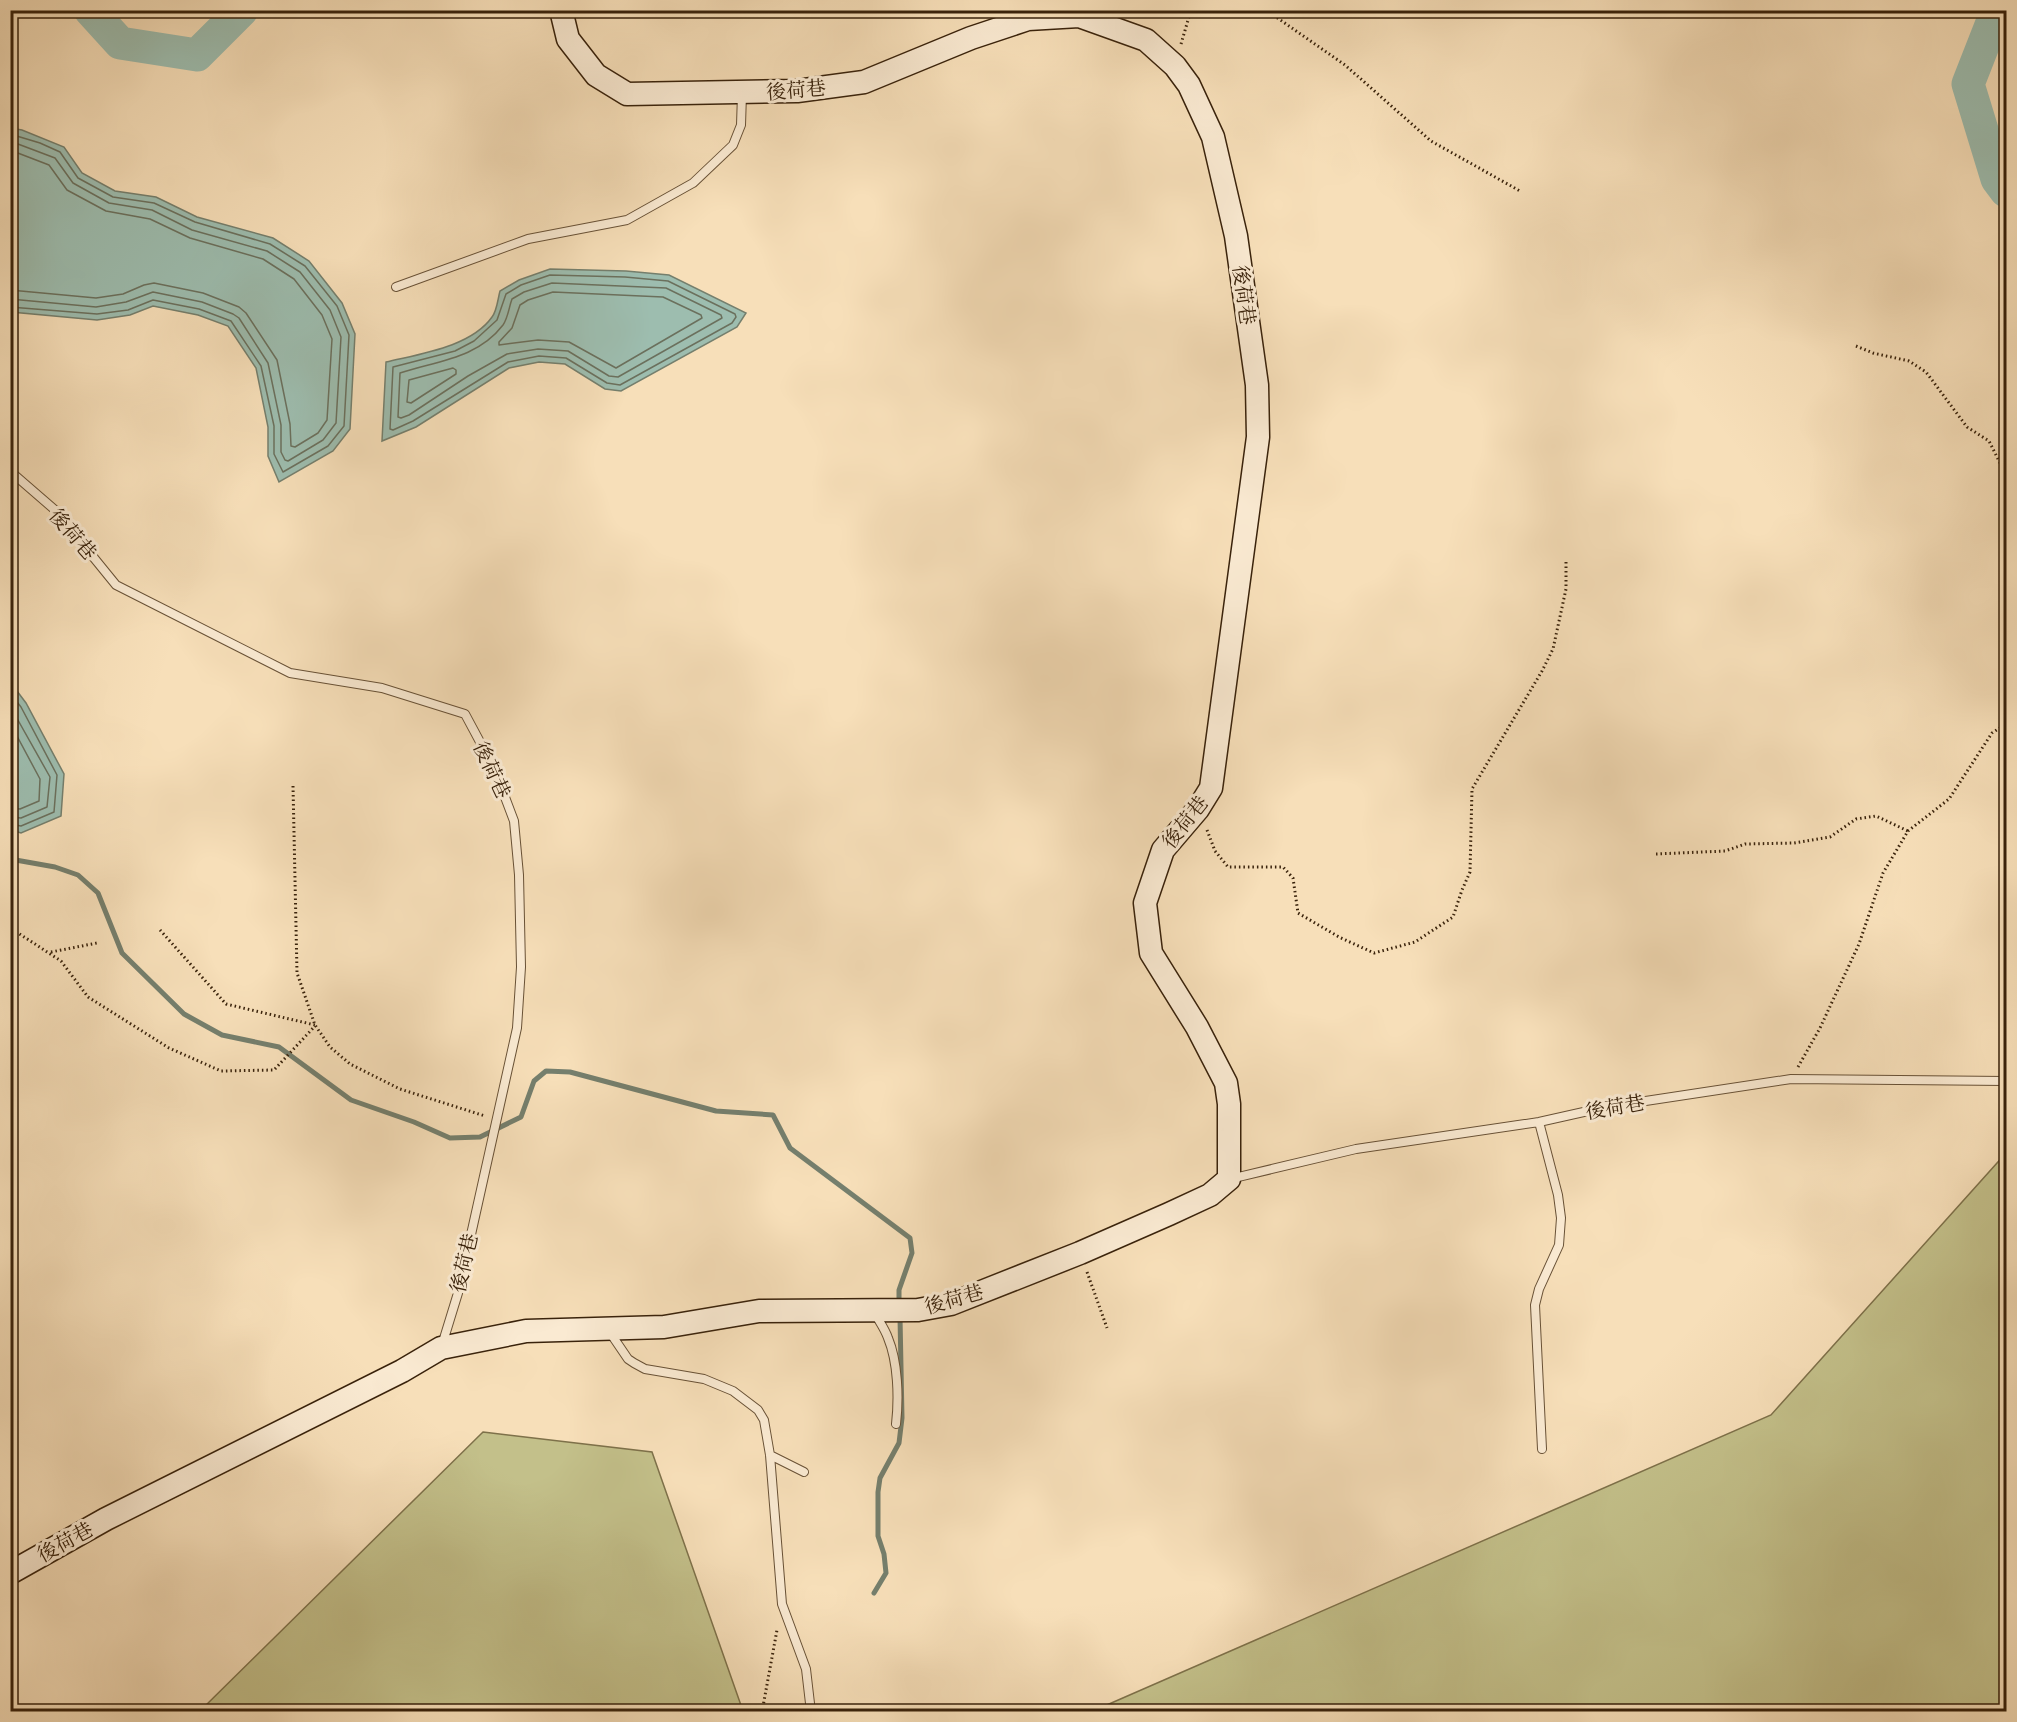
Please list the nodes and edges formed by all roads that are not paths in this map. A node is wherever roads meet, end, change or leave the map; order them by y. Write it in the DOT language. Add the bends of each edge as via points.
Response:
graph roads {
  1 [pos="561,10"];
  2 [pos="742,94"];
  3 [pos="396,287"];
  4 [pos="10,471"];
  5 [pos="2007,1081"];
  6 [pos="1539,1122"];
  7 [pos="1229,1179"];
  8 [pos="874,1312"];
  9 [pos="608,1330"];
  10 [pos="441,1348"];
  11 [pos="896,1424"];
  12 [pos="1542,1449"];
  13 [pos="770,1455"];
  14 [pos="804,1472"];
  15 [pos="10,1573"];
  16 [pos="811,1712"];
  1 -- 2 [label="street, 後荷巷" via="568,39 596,75 627,94"];
  2 -- 3 [label="lane" via="741,125 733,145 693,183 627,220 528,239"];
  2 -- 7 [label="street, 後荷巷" via="864,82 1028,19 1079,16 1146,40 1175,66 1189,85 1213,137 1236,236 1257,385 1258,437 1212,788 1163,850 1144,903 1151,952 1226,1083"];
  4 -- 10 [label="lane, 後荷巷" via="55,510 116,585 290,673 382,688 465,714 494,768 514,821 519,875 521,967 517,1028 458,1293"];
  5 -- 6 [label="lane, 後荷巷" via="1791,1079 1606,1107"];
  6 -- 7 [label="lane, 後荷巷" via="1356,1149"];
  6 -- 12 [label="lane" via="1561,1218 1559,1245 1535,1305"];
  7 -- 8 [label="street, 後荷巷" via="1210,1195 1080,1253 951,1304"];
  8 -- 9 [label="street, 後荷巷" via="759,1311 688,1324"];
  8 -- 11 [label="lane" via="888,1338 893,1359"];
  9 -- 10 [label="street, 後荷巷" via="526,1331"];
  9 -- 13 [label="lane" via="628,1359 645,1369 704,1379 733,1391 758,1410 764,1420"];
  10 -- 15 [label="street, 後荷巷" via="106,1519"];
  13 -- 14 [label="lane"];
  13 -- 16 [label="lane" via="782,1604 806,1669"];
}
